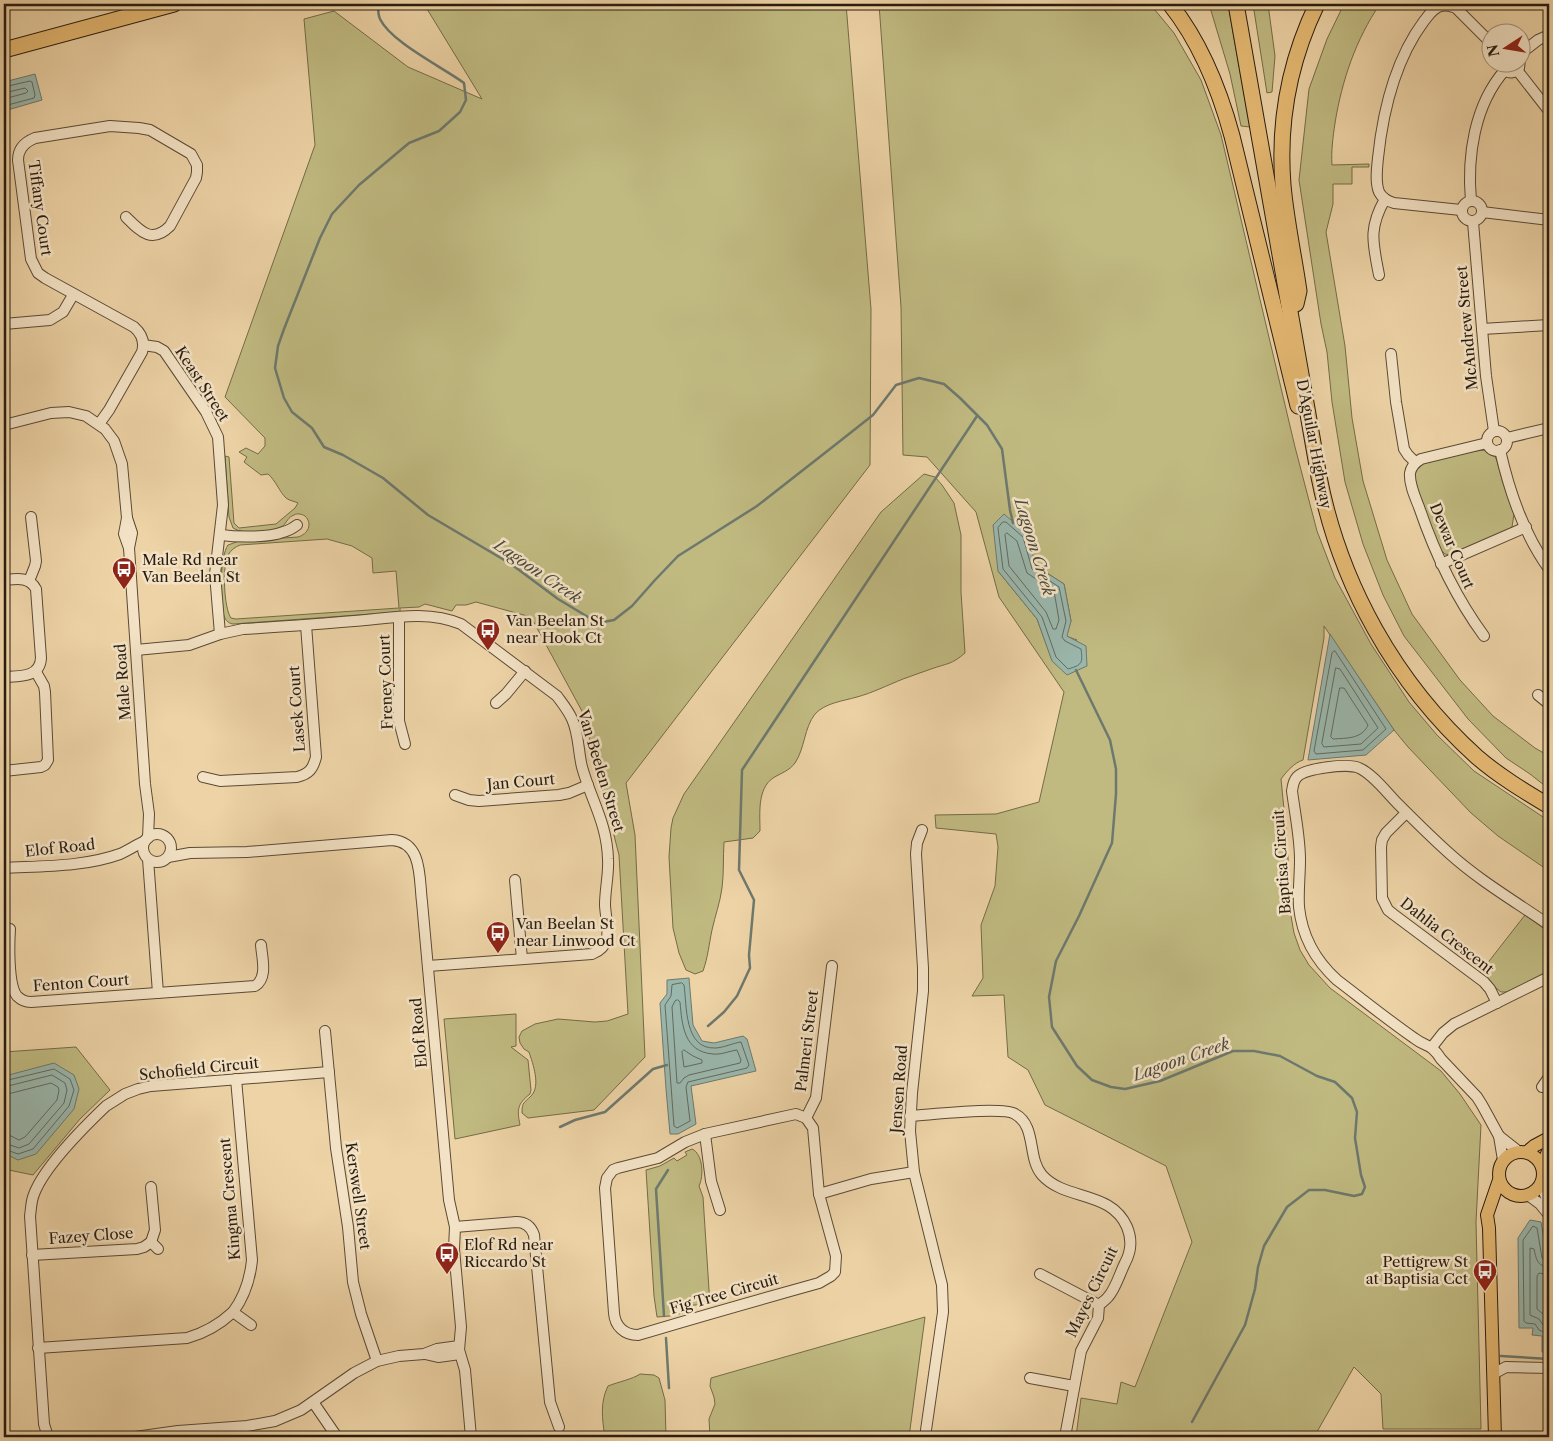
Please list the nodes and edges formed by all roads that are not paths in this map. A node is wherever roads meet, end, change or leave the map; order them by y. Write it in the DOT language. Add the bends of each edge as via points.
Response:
graph roads {
  1 [pos="174,4"];
  2 [pos="1170,4"];
  3 [pos="1236,4"];
  4 [pos="1244,4"];
  5 [pos="1318,4"];
  6 [pos="1451,5"];
  7 [pos="1480,32"];
  8 [pos="1549,35"];
  9 [pos="1530,46"];
  10 [pos="4,50"];
  11 [pos="1500,72"];
  12 [pos="1524,72"];
  13 [pos="1549,111"];
  14 [pos="1385,199"];
  15 [pos="1471,201"];
  16 [pos="1461,210"];
  17 [pos="1482,212"];
  18 [pos="126,217"];
  19 [pos="1549,220"];
  20 [pos="1473,222"];
  21 [pos="1379,275"];
  22 [pos="73,295"];
  23 [pos="1296,304"];
  24 [pos="4,324"];
  25 [pos="1549,325"];
  26 [pos="1482,329"];
  27 [pos="143,345"];
  28 [pos="1391,354"];
  29 [pos="100,424"];
  30 [pos="4,425"];
  31 [pos="1549,428"];
  32 [pos="1494,430"];
  33 [pos="1507,438"];
  34 [pos="1487,443"];
  35 [pos="1500,450"];
  36 [pos="1415,462"];
  37 [pos="1319,477"];
  38 [pos="31,517"];
  39 [pos="297,525"];
  40 [pos="1526,527"];
  41 [pos="220,535"];
  42 [pos="1441,564"];
  43 [pos="1549,569"];
  44 [pos="4,580"];
  45 [pos="29,581"];
  46 [pos="399,617"];
  47 [pos="306,625"];
  48 [pos="220,634"];
  49 [pos="1484,636"];
  50 [pos="136,650"];
  51 [pos="525,671"];
  52 [pos="36,672"];
  53 [pos="4,677"];
  54 [pos="1538,695"];
  55 [pos="496,703"];
  56 [pos="1549,704"];
  57 [pos="405,744"];
  58 [pos="4,770"];
  59 [pos="203,777"];
  60 [pos="588,785"];
  61 [pos="455,795"];
  62 [pos="1549,800"];
  63 [pos="1549,806"];
  64 [pos="1406,812"];
  65 [pos="148,814"];
  66 [pos="922,830"];
  67 [pos="161,834"];
  68 [pos="146,839"];
  69 [pos="171,845"];
  70 [pos="119,854"];
  71 [pos="190,854"];
  72 [pos="146,856"];
  73 [pos="164,860"];
  74 [pos="4,868"];
  75 [pos="514,880"];
  76 [pos="150,884"];
  77 [pos="1549,925"];
  78 [pos="10,929"];
  79 [pos="261,945"];
  80 [pos="522,959"];
  81 [pos="428,966"];
  82 [pos="832,966"];
  83 [pos="1549,977"];
  84 [pos="158,993"];
  85 [pos="1497,1003"];
  86 [pos="325,1031"];
  87 [pos="1432,1047"];
  88 [pos="329,1072"];
  89 [pos="1549,1077"];
  90 [pos="236,1080"];
  91 [pos="1542,1087"];
  92 [pos="910,1116"];
  93 [pos="806,1118"];
  94 [pos="705,1134"];
  95 [pos="1499,1136"];
  96 [pos="1549,1138"];
  97 [pos="1549,1149"];
  98 [pos="1522,1152"];
  99 [pos="1503,1160"];
  100 [pos="1542,1166"];
  101 [pos="914,1172"];
  102 [pos="1499,1180"];
  103 [pos="1541,1184"];
  104 [pos="151,1188"];
  105 [pos="819,1194"];
  106 [pos="1528,1195"];
  107 [pos="1514,1196"];
  108 [pos="1549,1205"];
  109 [pos="720,1210"];
  110 [pos="1549,1215"];
  111 [pos="455,1227"];
  112 [pos="1489,1228"];
  113 [pos="32,1255"];
  114 [pos="1040,1274"];
  115 [pos="1099,1304"];
  116 [pos="233,1312"];
  117 [pos="250,1325"];
  118 [pos="38,1348"];
  119 [pos="460,1350"];
  120 [pos="377,1361"];
  121 [pos="1549,1368"];
  122 [pos="1492,1374"];
  123 [pos="1030,1378"];
  124 [pos="1074,1386"];
  125 [pos="313,1402"];
  126 [pos="559,1426"];
  127 [pos="49,1437"];
  128 [pos="135,1437"];
  129 [pos="337,1437"];
  130 [pos="471,1437"];
  131 [pos="925,1437"];
  132 [pos="1065,1437"];
  133 [pos="1495,1437"];
  1 -- 10 [label="highway"];
  2 -- 37 [label="highway" via="1202,53 1223,104 1306,440"];
  3 -- 37 [label="highway, D'Aguilar Highway"];
  4 -- 23 [label="highway"];
  5 -- 23 [label="highway, D'Aguilar Highway" via="1291,75 1282,136 1283,187 1299,291"];
  6 -- 7 [label="street"];
  6 -- 14 [label="street" via="1431,12 1413,38 1397,72 1380,141 1377,186"];
  8 -- 9 [label="street"];
  11 -- 15 [label="street" via="1477,124 1471,165"];
  12 -- 13 [label="street"];
  14 -- 16 [label="street" via="1394,203"];
  14 -- 21 [label="street" via="1373,227"];
  15 -- 16 [label="street"];
  15 -- 17 [label="street" via="1479,204"];
  16 -- 20 [label="street" via="1465,219"];
  17 -- 19 [label="street"];
  17 -- 20 [label="street"];
  18 -- 22 [label="street, Tiffany Court" via="147,235 165,231 196,178 197,166 191,154 150,130 119,126 35,138 20,149 18,160 31,259 38,273"];
  20 -- 26 [label="street, McAndrew Street"];
  22 -- 24 [label="street" via="62,312 50,320"];
  22 -- 27 [label="street, Tiffany Court" via="134,327 142,336"];
  23 -- 62 [label="highway, D'Aguilar Highway" via="1331,502 1365,597 1400,656 1446,716 1483,752"];
  25 -- 26 [label="street"];
  26 -- 32 [label="street, McAndrew Street"];
  27 -- 29 [label="street"];
  27 -- 41 [label="street, Keast Street" via="157,347 164,352 214,427 218,438 223,504"];
  28 -- 36 [label="street" via="1404,449"];
  29 -- 30 [label="street, Male Road" via="77,413 60,412"];
  29 -- 50 [label="street, Male Road" via="114,441 122,464 126,518 132,533 129,548"];
  31 -- 33 [label="street"];
  32 -- 33 [label="street" via="1504,433"];
  32 -- 34 [label="street" via="1487,437"];
  33 -- 35 [label="street"];
  34 -- 35 [label="street" via="1494,450"];
  34 -- 36 [label="street"];
  35 -- 40 [label="street"];
  36 -- 42 [label="street, Dewar Court" via="1410,472 1412,486"];
  37 -- 63 [label="highway, D'Aguilar Highway" via="1346,571 1398,666 1436,715 1479,758"];
  38 -- 45 [label="street" via="36,561"];
  39 -- 41 [label="street" via="276,534"];
  40 -- 42 [label="street"];
  40 -- 43 [label="street"];
  41 -- 48 [label="street, Keast Street" via="215,574"];
  42 -- 49 [label="street, Dewar Court"];
  44 -- 45 [label="street"];
  45 -- 52 [label="street" via="37,594 41,663"];
  46 -- 47 [label="street, Van Beelen Street"];
  46 -- 51 [label="street, Van Beelen Street" via="436,617 461,624"];
  46 -- 57 [label="street, Freney Court" via="399,720"];
  47 -- 48 [label="street, Van Beelen Street" via="243,629"];
  47 -- 59 [label="street, Lasek Court" via="316,756 311,771 297,777 230,781"];
  48 -- 50 [label="street, Van Beelen Street" via="189,645"];
  50 -- 65 [label="street, Male Road"];
  51 -- 55 [label="street"];
  51 -- 60 [label="street, Van Beelen Street" via="557,696 569,714"];
  52 -- 53 [label="street"];
  52 -- 58 [label="street" via="45,692 48,769"];
  54 -- 56 [label="street"];
  60 -- 61 [label="street, Jan Court" via="559,795 479,801"];
  60 -- 80 [label="street, Van Beelen Street" via="607,842 606,945 592,954"];
  64 -- 77 [label="street, Baptisa Circuit" via="1475,874"];
  64 -- 85 [label="street, Dahlia Crescent" via="1382,840 1381,889 1384,904 1484,982"];
  64 -- 87 [label="street, Baptisa Circuit" via="1359,767 1308,770 1296,778 1292,791 1300,860 1299,906 1306,937 1322,965 1414,1038"];
  65 -- 67 [label="street, Male Road"];
  65 -- 68 [label="street, Male Road"];
  66 -- 92 [label="street, Jensen Road" via="916,854 923,991"];
  67 -- 68 [label="street"];
  67 -- 69 [label="street"];
  68 -- 70 [label="street, Elof Road"];
  68 -- 72 [label="street" via="143,845"];
  69 -- 71 [label="street, Elof Road"];
  69 -- 73 [label="street"];
  70 -- 72 [label="street, Elof Road"];
  70 -- 74 [label="street, Elof Road" via="74,864"];
  71 -- 73 [label="street, Elof Road"];
  71 -- 81 [label="street, Elof Road" via="404,842 417,858"];
  72 -- 73 [label="street" via="152,861"];
  72 -- 76 [label="street"];
  73 -- 76 [label="street" via="155,868"];
  75 -- 80 [label="street"];
  76 -- 84 [label="street"];
  78 -- 84 [label="street, Fenton Court" via="12,984 17,996 24,1001"];
  79 -- 84 [label="street" via="263,975 255,986"];
  80 -- 81 [label="street, Van Beelen Street"];
  81 -- 111 [label="street, Elof Road" via="449,1200"];
  82 -- 93 [label="street, Palmeri Street" via="816,1098"];
  83 -- 85 [label="street"];
  85 -- 87 [label="street" via="1448,1028"];
  86 -- 88 [label="street, Kerswell Street"];
  87 -- 95 [label="street, Baptisa Circuit" via="1477,1097"];
  88 -- 90 [label="street, Schofield Circuit"];
  88 -- 120 [label="street, Kerswell Street" via="354,1282"];
  89 -- 91 [label="street"];
  90 -- 113 [label="street, Schofield Circuit" via="151,1086 125,1094 106,1106 54,1161 40,1181 33,1196 30,1216"];
  90 -- 116 [label="street, Kingma Crescent" via="252,1260 247,1289"];
  92 -- 101 [label="street, Jensen Road"];
  92 -- 115 [label="street, Mayes Circuit" via="1001,1110 1016,1114 1027,1127 1035,1164 1043,1176 1058,1186 1100,1201 1118,1213 1130,1239 1128,1256 1109,1296"];
  93 -- 94 [label="street, Fig Tree Circuit" via="796,1114"];
  93 -- 105 [label="street, Fig Tree Circuit" via="814,1132"];
  94 -- 105 [label="street, Fig Tree Circuit" via="658,1158 613,1170 607,1178 605,1188 614,1313 616,1324 624,1332 638,1335 722,1312 831,1276 835,1272 836,1256"];
  94 -- 109 [label="street" via="711,1181"];
  95 -- 98 [label="street, Baptisa Circuit"];
  95 -- 99 [label="street, Baptisa Circuit"];
  96 -- 98 [label="main road"];
  97 -- 100 [label="main road"];
  98 -- 99 [label="main road" via="1512,1153"];
  98 -- 100 [label="main road" via="1533,1155"];
  99 -- 102 [label="main road"];
  100 -- 103 [label="main road"];
  101 -- 105 [label="street" via="871,1179"];
  101 -- 131 [label="street, Jensen Road" via="943,1298 942,1328"];
  102 -- 107 [label="main road"];
  102 -- 112 [label="main road" via="1487,1215"];
  103 -- 106 [label="main road"];
  103 -- 108 [label="street"];
  104 -- 113 [label="street, Fazey Close" via="155,1246"];
  106 -- 107 [label="main road"];
  106 -- 110 [label="street"];
  107 -- 112 [label="main road" via="1497,1209"];
  111 -- 119 [label="street, Elof Road"];
  111 -- 126 [label="street" via="523,1222 532,1229 550,1402"];
  112 -- 122 [label="main road"];
  113 -- 118 [label="street, Schofield Circuit"];
  114 -- 115 [label="street"];
  115 -- 124 [label="street, Mayes Circuit" via="1098,1318 1081,1350"];
  116 -- 117 [label="street"];
  116 -- 118 [label="street, Kingma Crescent" via="202,1334 187,1338"];
  118 -- 127 [label="street, Schofield Circuit" via="44,1424"];
  119 -- 120 [label="street" via="438,1356 399,1356"];
  119 -- 130 [label="street, Elof Road"];
  120 -- 125 [label="street"];
  121 -- 122 [label="street" via="1506,1366"];
  122 -- 133 [label="main road"];
  123 -- 124 [label="street"];
  124 -- 132 [label="street, Mayes Circuit"];
  125 -- 128 [label="street" via="290,1416 262,1424"];
  125 -- 129 [label="street"];
}
